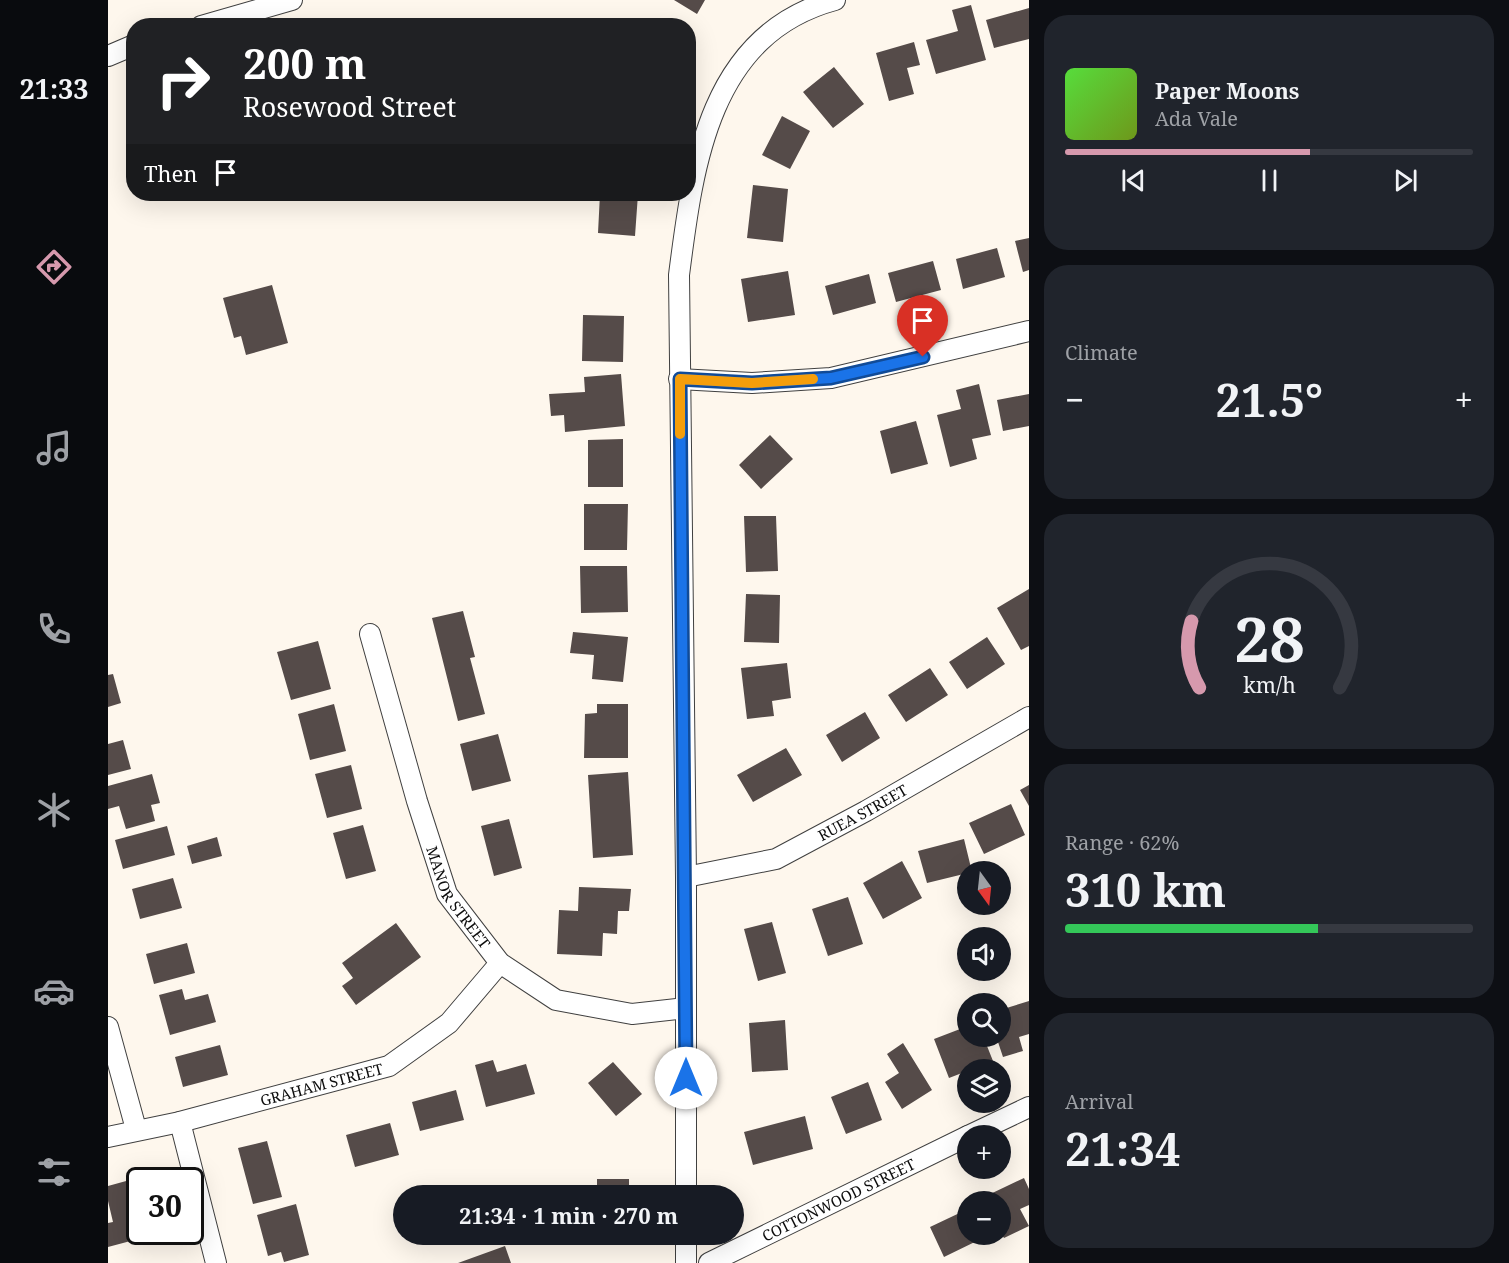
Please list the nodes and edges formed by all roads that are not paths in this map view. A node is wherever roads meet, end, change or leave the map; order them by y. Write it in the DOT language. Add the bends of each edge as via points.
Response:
graph roads {
  1 [pos="292,0"];
  2 [pos="835,0"];
  3 [pos="229,18"];
  4 [pos="126,48"];
  5 [pos="108,56"];
  6 [pos="696,173"];
  7 [pos="689,201"];
  8 [pos="1029,331"];
  9 [pos="680,379"];
  10 [pos="370,634"];
  11 [pos="1029,717"];
  12 [pos="686,877"];
  13 [pos="500,963"];
  14 [pos="686,1008"];
  15 [pos="108,1027"];
  16 [pos="1029,1107"];
  17 [pos="180,1122"];
  18 [pos="991,1125"];
  19 [pos="136,1129"];
  20 [pos="108,1137"];
  21 [pos="957,1141"];
  22 [pos="686,1185"];
  23 [pos="686,1245"];
  24 [pos="216,1263"];
  25 [pos="686,1263"];
  26 [pos="709,1263"];
  1 -- 3 [label="street"];
  2 -- 6 [label="street" via="811,6 767,34 726,82 708,127"];
  4 -- 5 [label="street"];
  7 -- 9 [label="street" via="679,275"];
  8 -- 9 [label="street" via="831,378 752,383"];
  9 -- 12 [label="street"];
  10 -- 13 [label="street, MANOR STREET" via="447,894"];
  11 -- 12 [label="street, RUEA STREET" via="776,859"];
  12 -- 14 [label="street"];
  13 -- 14 [label="street, MANOR STREET" via="556,1000 632,1014"];
  13 -- 17 [label="street, GRAHAM STREET" via="449,1023 389,1066"];
  14 -- 22 [label="street"];
  15 -- 19 [label="street"];
  16 -- 18 [label="street, COTTONWOOD STREET"];
  17 -- 19 [label="street, GRAHAM STREET"];
  17 -- 24 [label="street"];
  19 -- 20 [label="street, GRAHAM STREET"];
  21 -- 26 [label="street, COTTONWOOD STREET"];
  23 -- 25 [label="street"];
}
